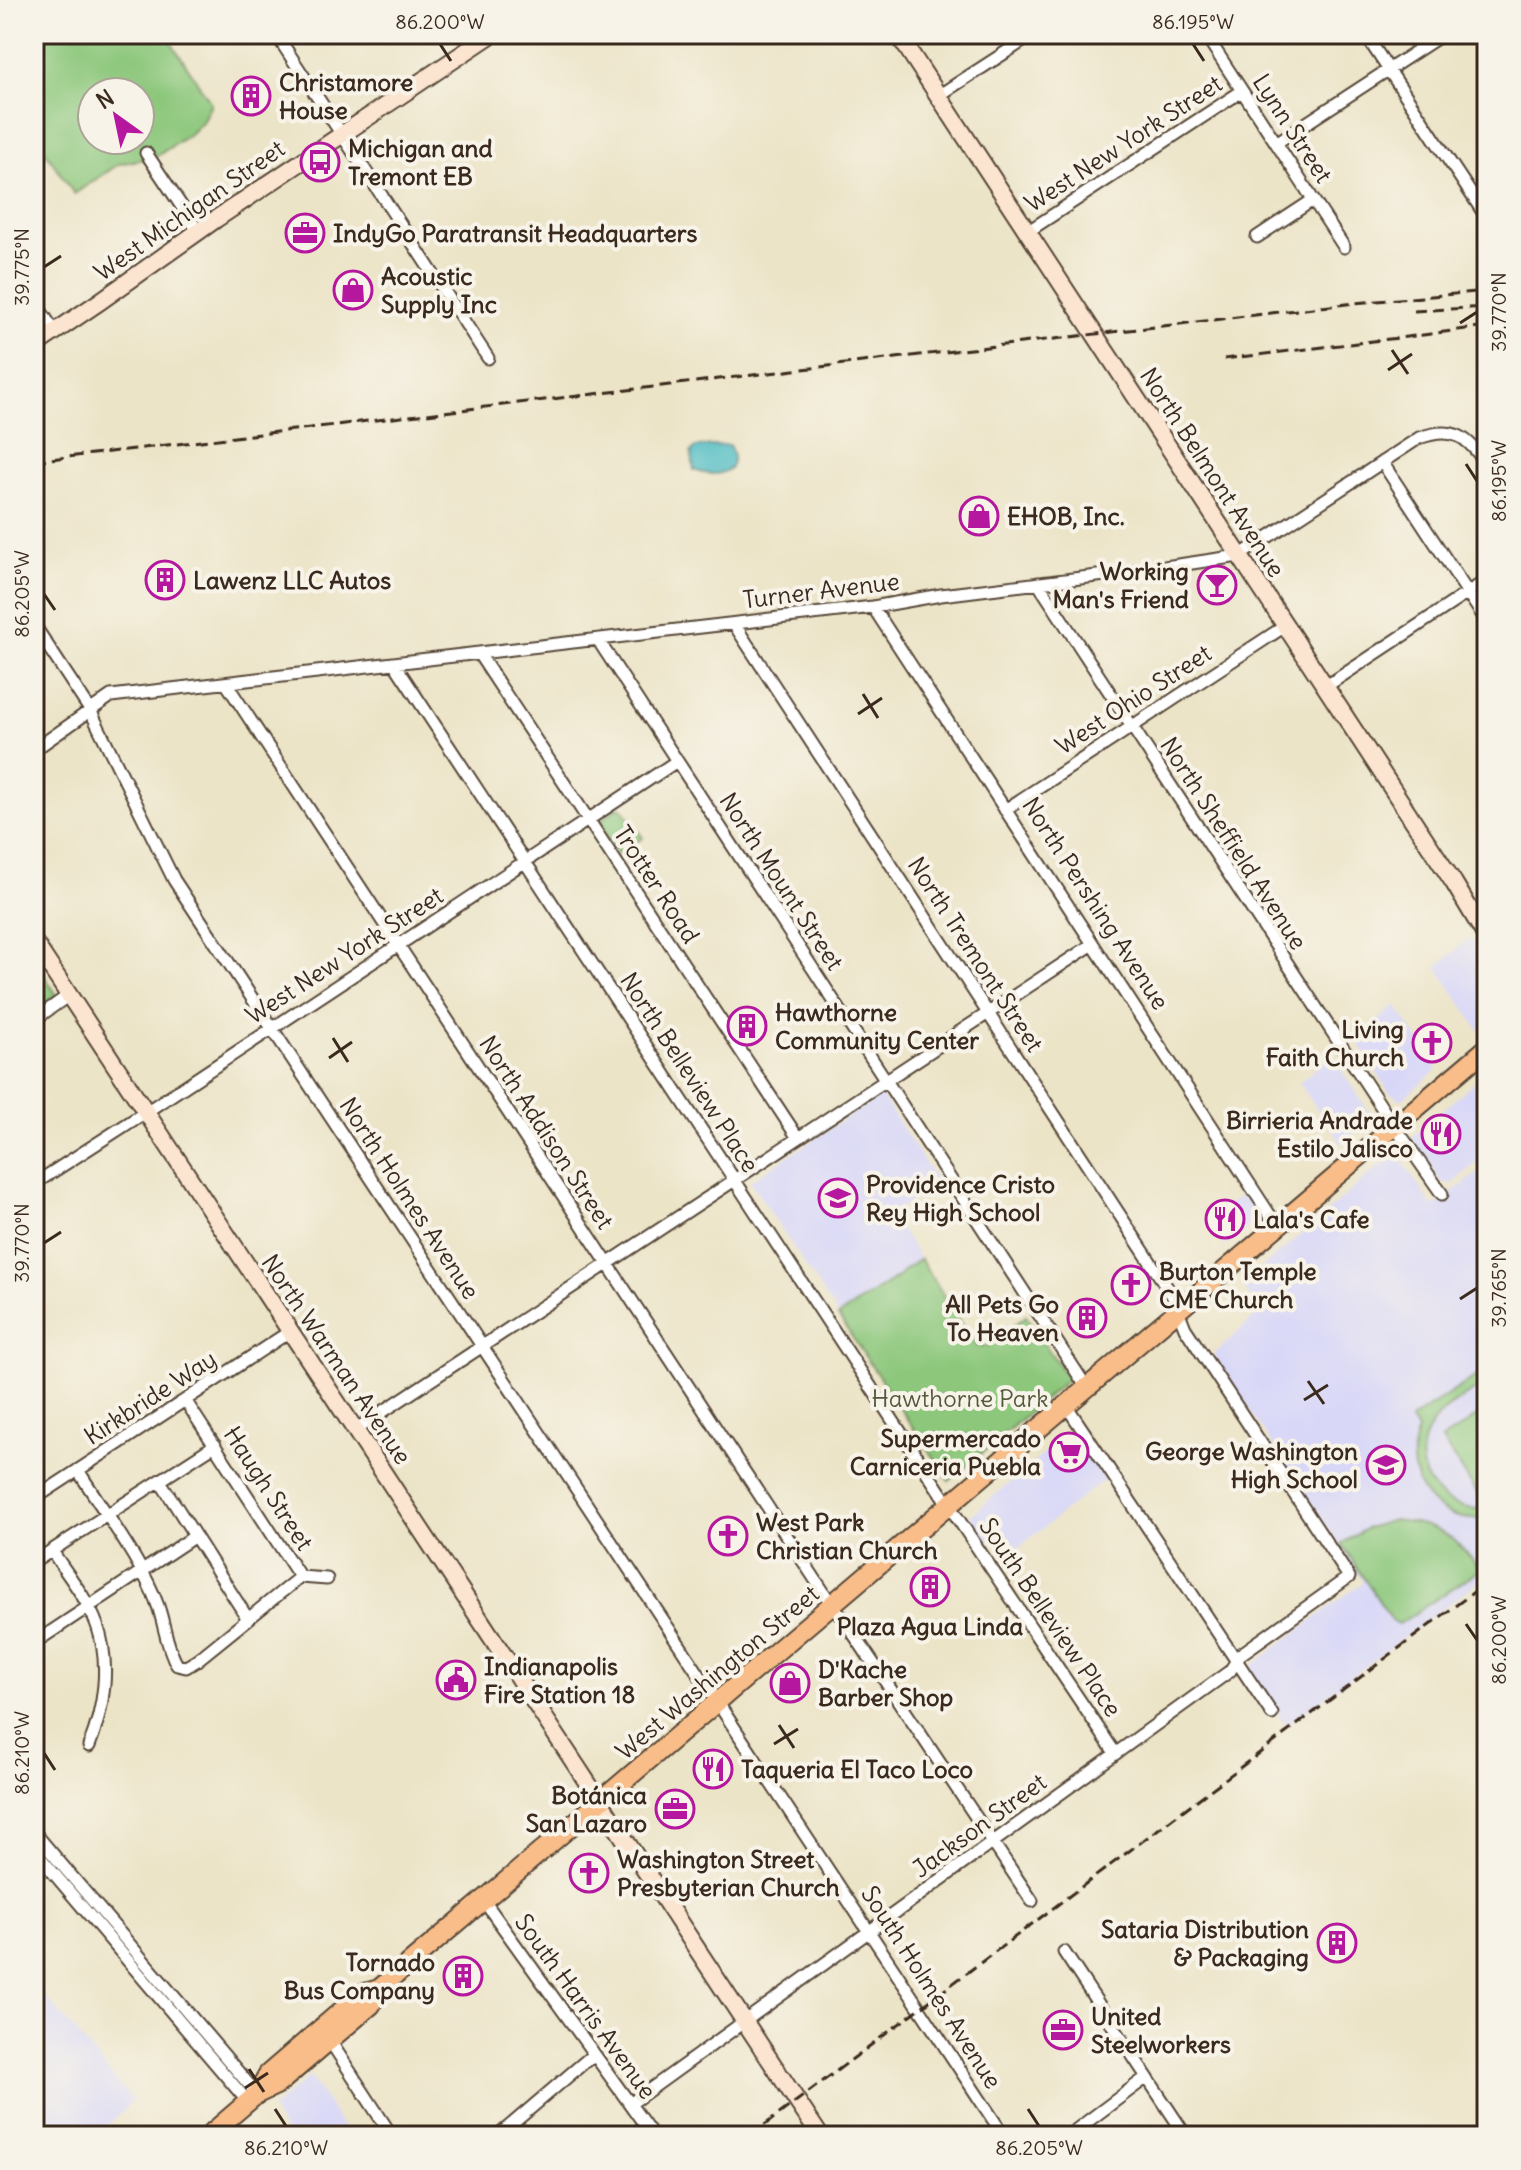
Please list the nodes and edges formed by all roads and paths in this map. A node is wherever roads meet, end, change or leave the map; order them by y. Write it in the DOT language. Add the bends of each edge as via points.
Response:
graph roads {
  1 [pos="276,34"];
  2 [pos="898,34"];
  3 [pos="1034,34"];
  4 [pos="1205,34"];
  5 [pos="1365,34"];
  6 [pos="1443,34"];
  7 [pos="486,36"];
  8 [pos="1388,70"];
  9 [pos="1242,91"];
  10 [pos="938,96"];
  11 [pos="341,135"];
  12 [pos="1276,143"];
  13 [pos="148,156"];
  14 [pos="1313,200"];
  15 [pos="1487,218"];
  16 [pos="198,231"];
  17 [pos="1027,232"];
  18 [pos="1257,237"];
  19 [pos="1344,247"];
  20 [pos="34,301"];
  21 [pos="55,332"];
  22 [pos="34,346"];
  23 [pos="488,358"];
  24 [pos="1382,462"];
  25 [pos="1487,466"];
  26 [pos="1239,556"];
  27 [pos="1487,580"];
  28 [pos="1038,583"];
  29 [pos="1468,592"];
  30 [pos="873,607"];
  31 [pos="1487,622"];
  32 [pos="734,624"];
  33 [pos="34,625"];
  34 [pos="1285,626"];
  35 [pos="598,640"];
  36 [pos="479,654"];
  37 [pos="394,663"];
  38 [pos="226,683"];
  39 [pos="1325,687"];
  40 [pos="90,710"];
  41 [pos="1132,726"];
  42 [pos="34,750"];
  43 [pos="677,761"];
  44 [pos="1005,810"];
  45 [pos="588,819"];
  46 [pos="525,862"];
  47 [pos="1487,938"];
  48 [pos="34,942"];
  49 [pos="1093,944"];
  50 [pos="399,945"];
  51 [pos="69,995"];
  52 [pos="988,1013"];
  53 [pos="34,1020"];
  54 [pos="272,1029"];
  55 [pos="1487,1048"];
  56 [pos="886,1080"];
  57 [pos="145,1112"];
  58 [pos="1394,1126"];
  59 [pos="798,1138"];
  60 [pos="734,1180"];
  61 [pos="34,1184"];
  62 [pos="1442,1194"];
  63 [pos="1277,1226"];
  64 [pos="608,1264"];
  65 [pos="1178,1311"];
  66 [pos="289,1332"];
  67 [pos="481,1347"];
  68 [pos="1087,1388"];
  69 [pos="185,1400"];
  70 [pos="1066,1405"];
  71 [pos="355,1430"];
  72 [pos="215,1445"];
  73 [pos="78,1470"];
  74 [pos="160,1481"];
  75 [pos="34,1499"];
  76 [pos="949,1505"];
  77 [pos="106,1515"];
  78 [pos="195,1536"];
  79 [pos="52,1551"];
  80 [pos="34,1562"];
  81 [pos="141,1571"];
  82 [pos="300,1577"];
  83 [pos="1349,1577"];
  84 [pos="327,1579"];
  85 [pos="832,1605"];
  86 [pos="88,1607"];
  87 [pos="248,1619"];
  88 [pos="34,1643"];
  89 [pos="1236,1662"];
  90 [pos="34,1664"];
  91 [pos="34,1684"];
  92 [pos="716,1703"];
  93 [pos="1272,1714"];
  94 [pos="89,1746"];
  95 [pos="1115,1753"];
  96 [pos="600,1802"];
  97 [pos="34,1832"];
  98 [pos="993,1842"];
  99 [pos="34,1850"];
  100 [pos="484,1901"];
  101 [pos="1032,1901"];
  102 [pos="869,1931"];
  103 [pos="1064,1952"];
  104 [pos="379,1989"];
  105 [pos="744,2021"];
  106 [pos="330,2041"];
  107 [pos="594,2054"];
  108 [pos="1147,2077"];
  109 [pos="253,2098"];
  110 [pos="630,2104"];
  111 [pos="208,2136"];
  112 [pos="392,2136"];
  113 [pos="498,2136"];
  114 [pos="653,2136"];
  115 [pos="820,2136"];
  116 [pos="1004,2136"];
  117 [pos="1068,2136"];
  118 [pos="1186,2136"];
  1 -- 11 [label="street"];
  2 -- 10 [label="main road, North Belmont Avenue"];
  3 -- 10 [label="street"];
  4 -- 9 [label="street, Lynn Street"];
  5 -- 8 [label="street"];
  6 -- 8 [label="street"];
  7 -- 11 [label="main road, West Michigan Street"];
  8 -- 12 [label="street"];
  8 -- 15 [label="street"];
  9 -- 12 [label="street, Lynn Street"];
  9 -- 17 [label="street, West New York Street"];
  10 -- 17 [label="main road, North Belmont Avenue"];
  11 -- 16 [label="main road, West Michigan Street"];
  11 -- 23 [label="street"];
  12 -- 14 [label="street, Lynn Street"];
  13 -- 16 [label="street"];
  14 -- 18 [label="street"];
  14 -- 19 [label="street, Lynn Street"];
  16 -- 21 [label="main road, West Michigan Street"];
  17 -- 26 [label="main road, North Belmont Avenue"];
  20 -- 21 [label="street"];
  21 -- 22 [label="main road, West Michigan Street"];
  24 -- 25 [label="street, Turner Avenue" via="1419,438 1452,433 1476,448"];
  24 -- 26 [label="street, Turner Avenue"];
  24 -- 29 [label="street"];
  26 -- 28 [label="street, Turner Avenue"];
  26 -- 34 [label="main road, North Belmont Avenue"];
  27 -- 29 [label="street"];
  28 -- 30 [label="street, Turner Avenue"];
  28 -- 41 [label="street, North Sheffield Avenue"];
  29 -- 31 [label="street"];
  29 -- 39 [label="street"];
  30 -- 32 [label="street, Turner Avenue"];
  30 -- 44 [label="street, North Pershing Avenue"];
  32 -- 35 [label="street, Turner Avenue"];
  32 -- 52 [label="street, North Tremont Street"];
  33 -- 40 [label="street, North Holmes Avenue"];
  34 -- 39 [label="main road, North Belmont Avenue"];
  34 -- 41 [label="street, West Ohio Street"];
  35 -- 36 [label="street, Turner Avenue"];
  35 -- 43 [label="street, North Mount Street"];
  36 -- 37 [label="street, Turner Avenue"];
  36 -- 45 [label="street, Trotter Road"];
  37 -- 38 [label="street, Turner Avenue"];
  37 -- 46 [label="street, North Belleview Place"];
  38 -- 40 [label="street, Turner Avenue" via="111,696"];
  38 -- 50 [label="street, North Addison Street"];
  39 -- 47 [label="main road, North Belmont Avenue"];
  40 -- 42 [label="street"];
  40 -- 54 [label="street, North Holmes Avenue" via="169,872"];
  41 -- 44 [label="street, West Ohio Street"];
  41 -- 58 [label="street, North Sheffield Avenue"];
  43 -- 45 [label="street, West New York Street"];
  43 -- 56 [label="street, North Mount Street"];
  44 -- 49 [label="street, North Pershing Avenue"];
  45 -- 46 [label="street, West New York Street"];
  45 -- 59 [label="street, Trotter Road"];
  46 -- 50 [label="street, West New York Street"];
  46 -- 60 [label="street, North Belleview Place"];
  48 -- 51 [label="main road, North Warman Avenue"];
  49 -- 52 [label="street"];
  49 -- 63 [label="street, North Pershing Avenue"];
  50 -- 54 [label="street, West New York Street"];
  50 -- 64 [label="street, North Addison Street"];
  51 -- 53 [label="street"];
  51 -- 57 [label="main road, North Warman Avenue"];
  52 -- 56 [label="street"];
  52 -- 65 [label="street, North Tremont Street"];
  54 -- 57 [label="street, West New York Street"];
  54 -- 67 [label="street, North Holmes Avenue"];
  55 -- 58 [label="main road, West Washington Street"];
  56 -- 59 [label="street"];
  56 -- 68 [label="street, North Mount Street"];
  57 -- 61 [label="street, West New York Street"];
  57 -- 66 [label="main road, North Warman Avenue"];
  58 -- 62 [label="street, North Sheffield Avenue"];
  58 -- 63 [label="main road, West Washington Street"];
  59 -- 60 [label="street"];
  60 -- 64 [label="street"];
  60 -- 76 [label="street, North Belleview Place"];
  63 -- 65 [label="main road, West Washington Street"];
  64 -- 67 [label="street"];
  64 -- 85 [label="street, North Addison Street"];
  65 -- 68 [label="main road, West Washington Street"];
  65 -- 83 [label="street, North Tremont Street"];
  66 -- 69 [label="street, Kirkbride Way"];
  66 -- 71 [label="main road, North Warman Avenue"];
  67 -- 71 [label="street"];
  67 -- 92 [label="street, North Holmes Avenue"];
  68 -- 70 [label="main road, West Washington Street"];
  69 -- 72 [label="street, Haugh Street"];
  69 -- 73 [label="street, Kirkbride Way"];
  70 -- 76 [label="main road, West Washington Street"];
  70 -- 89 [label="street"];
  71 -- 96 [label="main road, North Warman Avenue"];
  72 -- 74 [label="street"];
  72 -- 82 [label="street, Haugh Street"];
  73 -- 75 [label="street, Kirkbride Way"];
  73 -- 77 [label="street"];
  74 -- 77 [label="street"];
  74 -- 78 [label="street"];
  76 -- 85 [label="main road, West Washington Street"];
  76 -- 95 [label="street, South Belleview Place"];
  77 -- 79 [label="street"];
  77 -- 81 [label="street"];
  78 -- 81 [label="street"];
  78 -- 87 [label="street"];
  79 -- 80 [label="street"];
  79 -- 86 [label="street"];
  81 -- 86 [label="street"];
  81 -- 87 [label="street" via="177,1665 196,1661"];
  82 -- 84 [label="street, Haugh Street"];
  82 -- 87 [label="street"];
  83 -- 89 [label="street, Jackson Street"];
  85 -- 92 [label="main road, West Washington Street"];
  85 -- 98 [label="street, North Addison Street"];
  86 -- 88 [label="street"];
  86 -- 94 [label="street" via="105,1666 103,1698"];
  89 -- 93 [label="street"];
  89 -- 95 [label="street, Jackson Street"];
  90 -- 91 [label="street"];
  92 -- 96 [label="main road, West Washington Street"];
  92 -- 102 [label="street, South Holmes Avenue"];
  95 -- 98 [label="street, Jackson Street"];
  96 -- 100 [label="main road, West Washington Street"];
  96 -- 105 [label="main road, North Warman Avenue"];
  97 -- 109 [label="street"];
  98 -- 101 [label="street, North Addison Street"];
  98 -- 102 [label="street, Jackson Street"];
  99 -- 109 [label="street"];
  100 -- 104 [label="main road, West Washington Street"];
  100 -- 107 [label="street, South Harris Avenue"];
  102 -- 105 [label="street, Jackson Street"];
  102 -- 116 [label="street, South Holmes Avenue"];
  103 -- 108 [label="street"];
  104 -- 106 [label="main road, West Washington Street" via="371,2005"];
  104 -- 109 [label="main road, West Washington Street" via="361,1994 268,2074"];
  105 -- 110 [label="street, Jackson Street"];
  105 -- 115 [label="main road, North Warman Avenue"];
  106 -- 109 [label="main road, West Washington Street"];
  106 -- 112 [label="street"];
  107 -- 110 [label="street, South Harris Avenue"];
  107 -- 113 [label="street"];
  108 -- 117 [label="street"];
  108 -- 118 [label="street"];
  109 -- 111 [label="main road, West Washington Street"];
  110 -- 114 [label="street, South Harris Avenue"];
}
